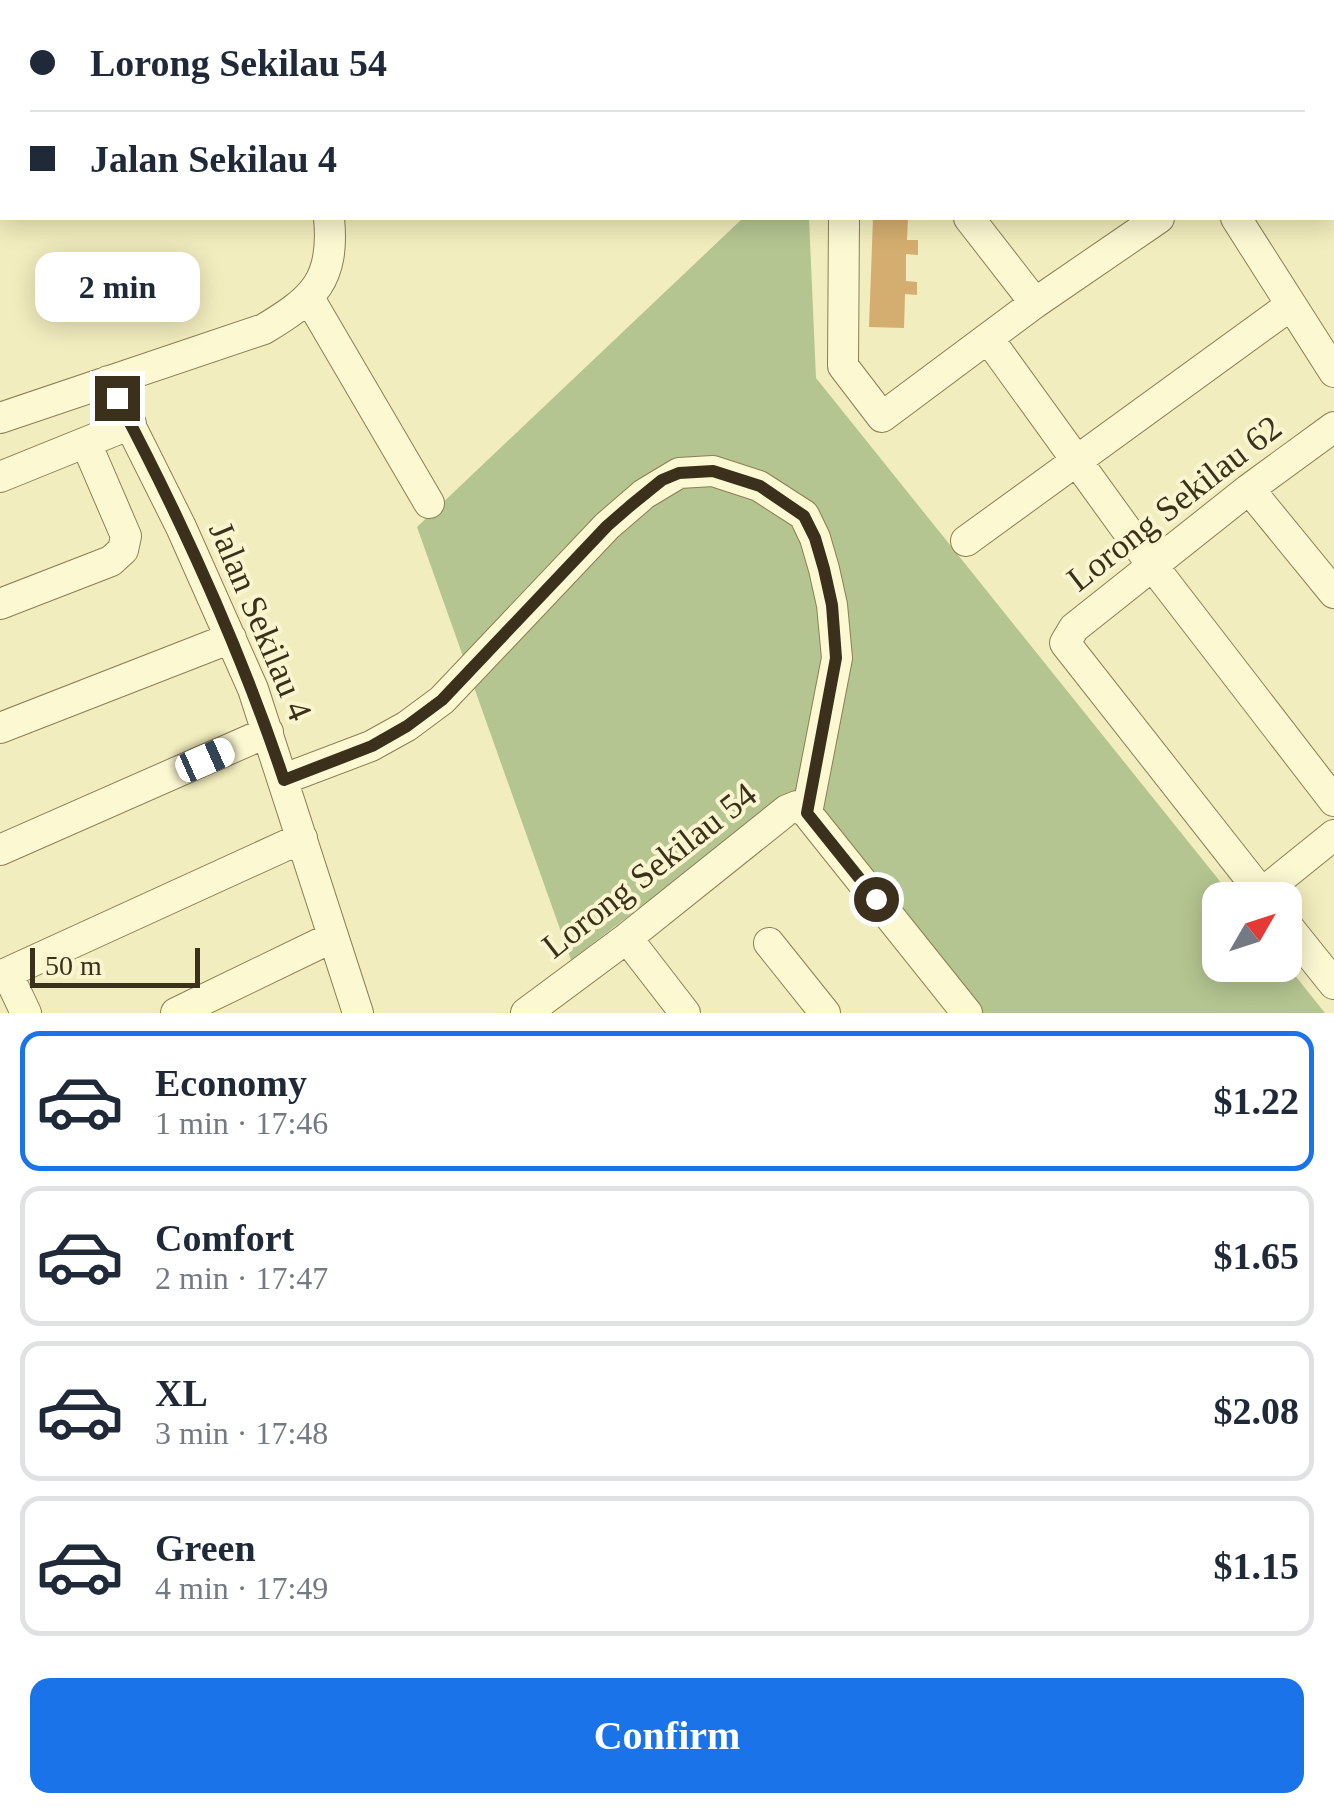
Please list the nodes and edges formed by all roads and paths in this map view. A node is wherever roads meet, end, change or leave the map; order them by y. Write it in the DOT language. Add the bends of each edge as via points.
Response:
graph roads {
  1 [pos="328,220"];
  2 [pos="844,220"];
  3 [pos="971,220"];
  4 [pos="1155,220"];
  5 [pos="1237,220"];
  6 [pos="310,298"];
  7 [pos="1034,303"];
  8 [pos="1291,305"];
  9 [pos="988,338"];
  10 [pos="1334,372"];
  11 [pos="108,381"];
  12 [pos="0,418"];
  13 [pos="131,424"];
  14 [pos="1334,427"];
  15 [pos="86,442"];
  16 [pos="1075,461"];
  17 [pos="0,476"];
  18 [pos="1249,489"];
  19 [pos="429,504"];
  20 [pos="966,542"];
  21 [pos="1152,565"];
  22 [pos="1334,593"];
  23 [pos="0,604"];
  24 [pos="231,638"];
  25 [pos="0,728"];
  26 [pos="268,732"];
  27 [pos="284,780"];
  28 [pos="1334,802"];
  29 [pos="807,813"];
  30 [pos="1334,835"];
  31 [pos="302,838"];
  32 [pos="0,850"];
  33 [pos="1252,882"];
  34 [pos="1281,882"];
  35 [pos="333,938"];
  36 [pos="627,938"];
  37 [pos="769,944"];
  38 [pos="1302,944"];
  39 [pos="4,975"];
  40 [pos="1334,984"];
  41 [pos="26,1013"];
  42 [pos="176,1013"];
  43 [pos="358,1013"];
  44 [pos="526,1013"];
  45 [pos="685,1013"];
  46 [pos="825,1013"];
  47 [pos="967,1013"];
  1 -- 6 [label="street" via="326,271"];
  2 -- 9 [label="street" via="843,366 882,417"];
  3 -- 7 [label="street"];
  4 -- 7 [label="street"];
  5 -- 8 [label="street"];
  6 -- 11 [label="street" via="264,329"];
  6 -- 19 [label="street"];
  7 -- 9 [label="street"];
  8 -- 10 [label="street"];
  8 -- 16 [label="street"];
  9 -- 16 [label="street"];
  11 -- 12 [label="street"];
  11 -- 13 [label="street, Jalan Sekilau 4"];
  13 -- 15 [label="street"];
  13 -- 24 [label="street, Jalan Sekilau 4"];
  14 -- 18 [label="street, Lorong Sekilau 62"];
  15 -- 17 [label="street"];
  15 -- 23 [label="street" via="126,536 124,550"];
  16 -- 20 [label="street"];
  16 -- 21 [label="street"];
  18 -- 21 [label="street, Lorong Sekilau 62"];
  18 -- 22 [label="street"];
  21 -- 28 [label="street"];
  21 -- 33 [label="street, Lorong Sekilau 62" via="1074,628 1065,643"];
  24 -- 25 [label="street"];
  24 -- 26 [label="street, Jalan Sekilau 4"];
  26 -- 27 [label="street, Jalan Sekilau 4"];
  26 -- 32 [label="street"];
  27 -- 29 [label="street" via="372,746 418,717 630,506 662,480 713,471 760,486 804,516 820,553 836,658"];
  27 -- 31 [label="street, Jalan Sekilau 4"];
  29 -- 36 [label="street, Lorong Sekilau 54" via="798,806 786,810"];
  29 -- 47 [label="street, Lorong Sekilau 54"];
  30 -- 34 [label="street"];
  31 -- 35 [label="street, Jalan Sekilau 4"];
  31 -- 39 [label="street"];
  35 -- 42 [label="street"];
  35 -- 43 [label="street, Jalan Sekilau 4"];
  36 -- 44 [label="street, Lorong Sekilau 54"];
  36 -- 45 [label="street"];
  37 -- 46 [label="street"];
  38 -- 40 [label="street"];
  39 -- 41 [label="street"];
}
